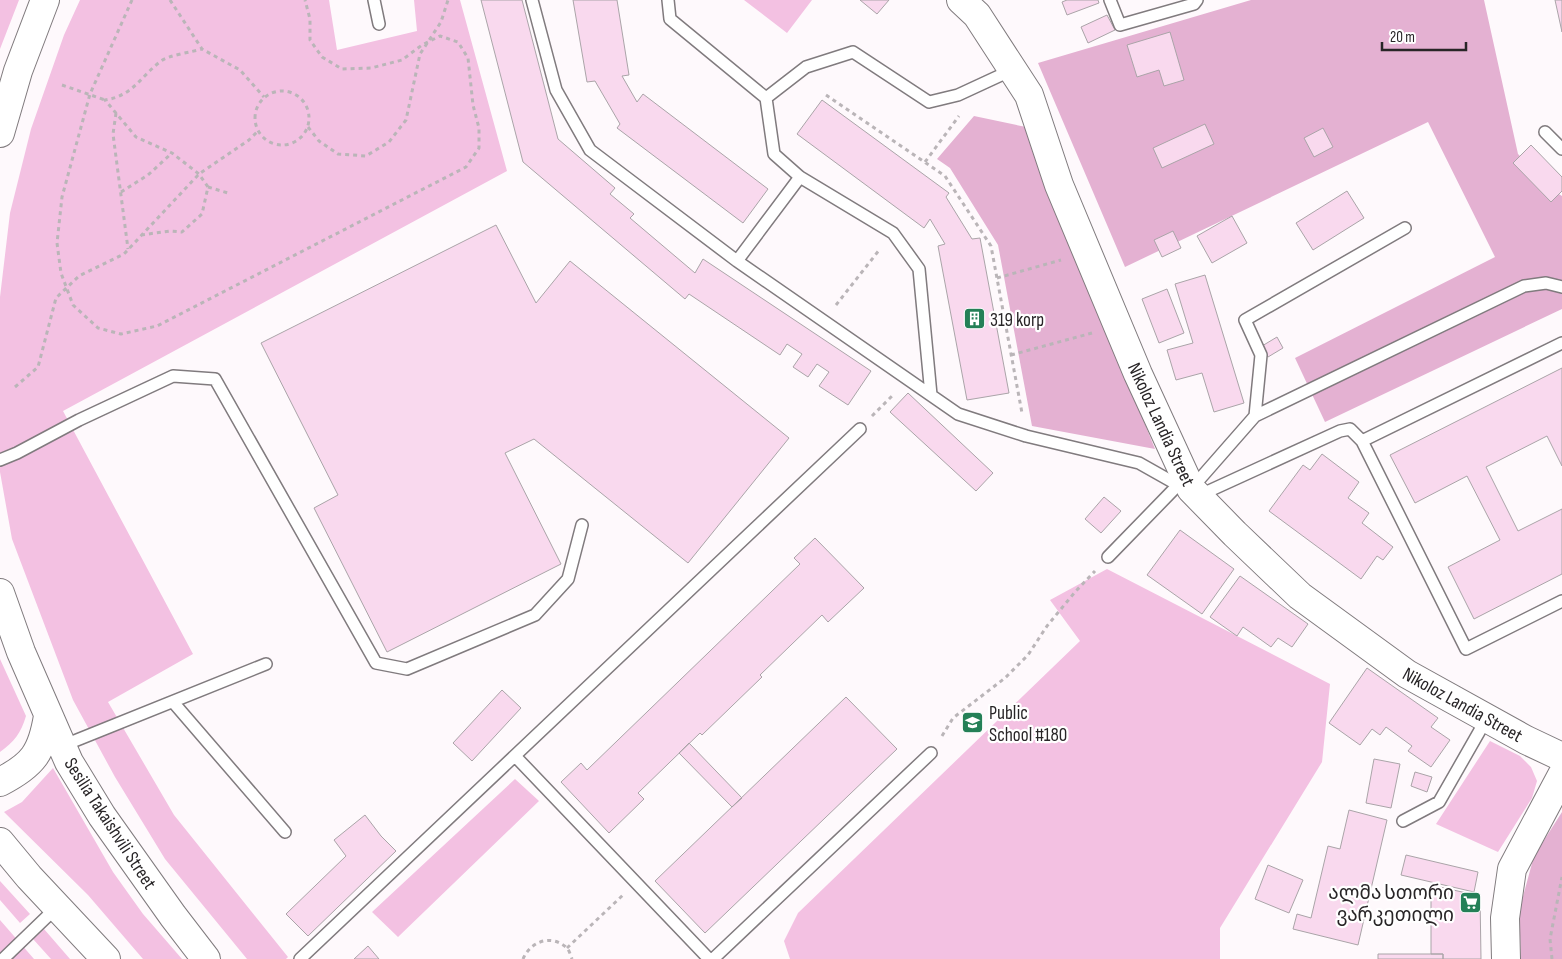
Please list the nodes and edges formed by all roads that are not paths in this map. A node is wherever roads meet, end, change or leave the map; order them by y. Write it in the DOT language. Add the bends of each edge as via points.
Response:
graph roads {
  1 [pos="45,0"];
  2 [pos="374,0"];
  3 [pos="532,0"];
  4 [pos="668,0"];
  5 [pos="961,0"];
  6 [pos="1110,0"];
  7 [pos="1197,0"];
  8 [pos="379,24"];
  9 [pos="1012,70"];
  10 [pos="766,98"];
  11 [pos="1545,132"];
  12 [pos="0,133"];
  13 [pos="1562,149"];
  14 [pos="800,177"];
  15 [pos="1405,228"];
  16 [pos="737,261"];
  17 [pos="1562,287"];
  18 [pos="1562,343"];
  19 [pos="931,394"];
  20 [pos="1255,416"];
  21 [pos="860,429"];
  22 [pos="1362,441"];
  23 [pos="0,460"];
  24 [pos="1189,490"];
  25 [pos="582,525"];
  26 [pos="1108,557"];
  27 [pos="0,593"];
  28 [pos="1562,601"];
  29 [pos="10,646"];
  30 [pos="266,664"];
  31 [pos="173,702"];
  32 [pos="48,716"];
  33 [pos="1487,718"];
  34 [pos="62,746"];
  35 [pos="931,753"];
  36 [pos="514,756"];
  37 [pos="1562,757"];
  38 [pos="1562,775"];
  39 [pos="0,782"];
  40 [pos="1404,822"];
  41 [pos="285,832"];
  42 [pos="0,842"];
  43 [pos="57,906"];
  44 [pos="2,959"];
  45 [pos="106,959"];
  46 [pos="206,959"];
  47 [pos="300,959"];
  48 [pos="709,959"];
  49 [pos="713,959"];
  50 [pos="1506,959"];
  1 -- 12 [label="street" via="18,71"];
  2 -- 8 [label="lane"];
  3 -- 16 [label="lane" via="556,90 590,150"];
  4 -- 10 [label="lane" via="670,20"];
  5 -- 9 [label="street, Nikoloz Landia Street" via="977,15"];
  6 -- 7 [label="lane" via="1120,26 1194,4"];
  9 -- 10 [label="lane" via="958,95 929,102 853,52 806,67"];
  9 -- 24 [label="street, Nikoloz Landia Street" via="1029,95 1059,185"];
  10 -- 14 [label="lane" via="774,154"];
  11 -- 13 [label="lane"];
  14 -- 16 [label="lane"];
  14 -- 19 [label="lane" via="893,233 919,269"];
  15 -- 20 [label="lane" via="1245,320 1261,355"];
  16 -- 19 [label="lane"];
  17 -- 20 [label="lane" via="1546,283 1524,286"];
  18 -- 22 [label="lane"];
  19 -- 24 [label="lane" via="958,414 1026,436 1139,462"];
  20 -- 24 [label="lane"];
  21 -- 36 [label="lane"];
  22 -- 24 [label="lane" via="1350,429 1340,431"];
  22 -- 28 [label="lane" via="1466,649"];
  23 -- 25 [label="lane" via="173,376 215,379 376,663 407,670 535,615 568,579"];
  24 -- 26 [label="lane"];
  24 -- 33 [label="street, Nikoloz Landia Street" via="1300,596 1407,674"];
  27 -- 29 [label="street, Sesilia Takaishvili Street"];
  29 -- 32 [label="street, Sesilia Takaishvili Street"];
  30 -- 31 [label="lane"];
  31 -- 34 [label="lane"];
  31 -- 41 [label="lane"];
  32 -- 34 [label="street, Sesilia Takaishvili Street"];
  32 -- 39 [label="street" via="45,734 35,755 21,771"];
  33 -- 37 [label="street, Nikoloz Landia Street"];
  33 -- 40 [label="lane" via="1438,802"];
  34 -- 46 [label="street, Sesilia Takaishvili Street" via="102,816"];
  35 -- 49 [label="lane"];
  36 -- 47 [label="lane"];
  36 -- 48 [label="lane"];
  38 -- 50 [label="street" via="1512,869 1505,918"];
  42 -- 43 [label="street"];
  43 -- 44 [label="lane"];
  43 -- 45 [label="street"];
}
